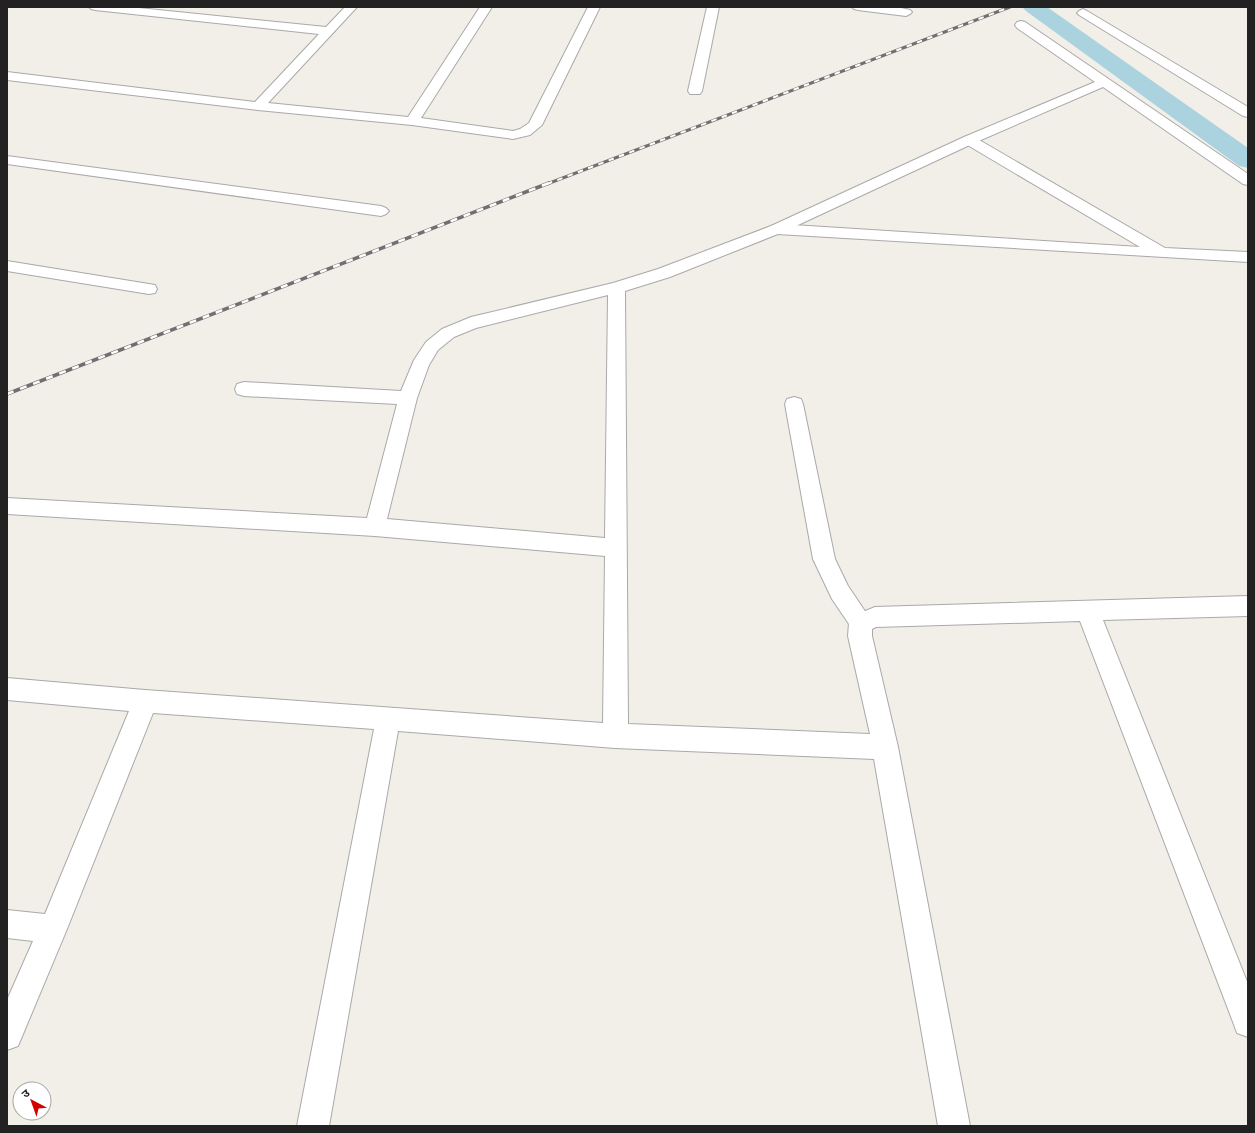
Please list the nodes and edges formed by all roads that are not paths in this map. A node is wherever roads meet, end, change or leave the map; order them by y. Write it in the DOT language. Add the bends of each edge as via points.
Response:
graph roads {
  1 [pos="95,7"];
  2 [pos="351,7"];
  3 [pos="486,7"];
  4 [pos="594,7"];
  5 [pos="713,7"];
  6 [pos="858,7"];
  7 [pos="906,12"];
  8 [pos="1083,13"];
  9 [pos="1021,25"];
  10 [pos="329,32"];
  11 [pos="7,76"];
  12 [pos="1105,82"];
  13 [pos="695,91"];
  14 [pos="258,106"];
  15 [pos="1248,113"];
  16 [pos="412,121"];
  17 [pos="969,140"];
  18 [pos="7,160"];
  19 [pos="1243,160"];
  20 [pos="1225,165"];
  21 [pos="1248,181"];
  22 [pos="381,211"];
  23 [pos="777,229"];
  24 [pos="1163,253"];
  25 [pos="1248,257"];
  26 [pos="7,266"];
  27 [pos="617,288"];
  28 [pos="149,289"];
  29 [pos="244,389"];
  30 [pos="408,398"];
  31 [pos="794,404"];
  32 [pos="7,506"];
  33 [pos="375,527"];
  34 [pos="617,548"];
  35 [pos="1248,606"];
  36 [pos="1088,611"];
  37 [pos="861,623"];
  38 [pos="7,689"];
  39 [pos="144,701"];
  40 [pos="388,718"];
  41 [pos="615,736"];
  42 [pos="885,747"];
  43 [pos="7,924"];
  44 [pos="53,929"];
  45 [pos="1248,1022"];
  46 [pos="7,1036"];
  47 [pos="313,1126"];
  48 [pos="954,1126"];
  1 -- 10 [label="street"];
  2 -- 10 [label="street"];
  3 -- 16 [label="street"];
  4 -- 16 [label="street" via="535,125 529,131 522,135 513,135"];
  5 -- 13 [label="street"];
  6 -- 7 [label="street"];
  8 -- 15 [label="street"];
  9 -- 12 [label="street"];
  10 -- 14 [label="street"];
  11 -- 14 [label="street"];
  12 -- 17 [label="street"];
  12 -- 20 [label="street"];
  14 -- 16 [label="street"];
  17 -- 23 [label="street"];
  17 -- 24 [label="street"];
  18 -- 22 [label="street"];
  19 -- 20 [label="street"];
  20 -- 21 [label="street"];
  23 -- 24 [label="street"];
  23 -- 27 [label="street" via="664,273"];
  24 -- 25 [label="street"];
  26 -- 28 [label="street"];
  27 -- 30 [label="street" via="471,323 448,333 432,346 420,364"];
  27 -- 34 [label="street"];
  29 -- 30 [label="street"];
  30 -- 33 [label="street"];
  31 -- 37 [label="street" via="824,559 847,605"];
  32 -- 33 [label="street"];
  33 -- 34 [label="street"];
  34 -- 41 [label="street"];
  35 -- 36 [label="street"];
  36 -- 37 [label="street" via="875,617"];
  36 -- 45 [label="street"];
  37 -- 42 [label="street" via="860,636"];
  38 -- 39 [label="street"];
  39 -- 40 [label="street"];
  39 -- 44 [label="street"];
  40 -- 41 [label="street"];
  40 -- 47 [label="street"];
  41 -- 42 [label="street"];
  42 -- 48 [label="street"];
  43 -- 44 [label="street"];
  44 -- 46 [label="street"];
}
